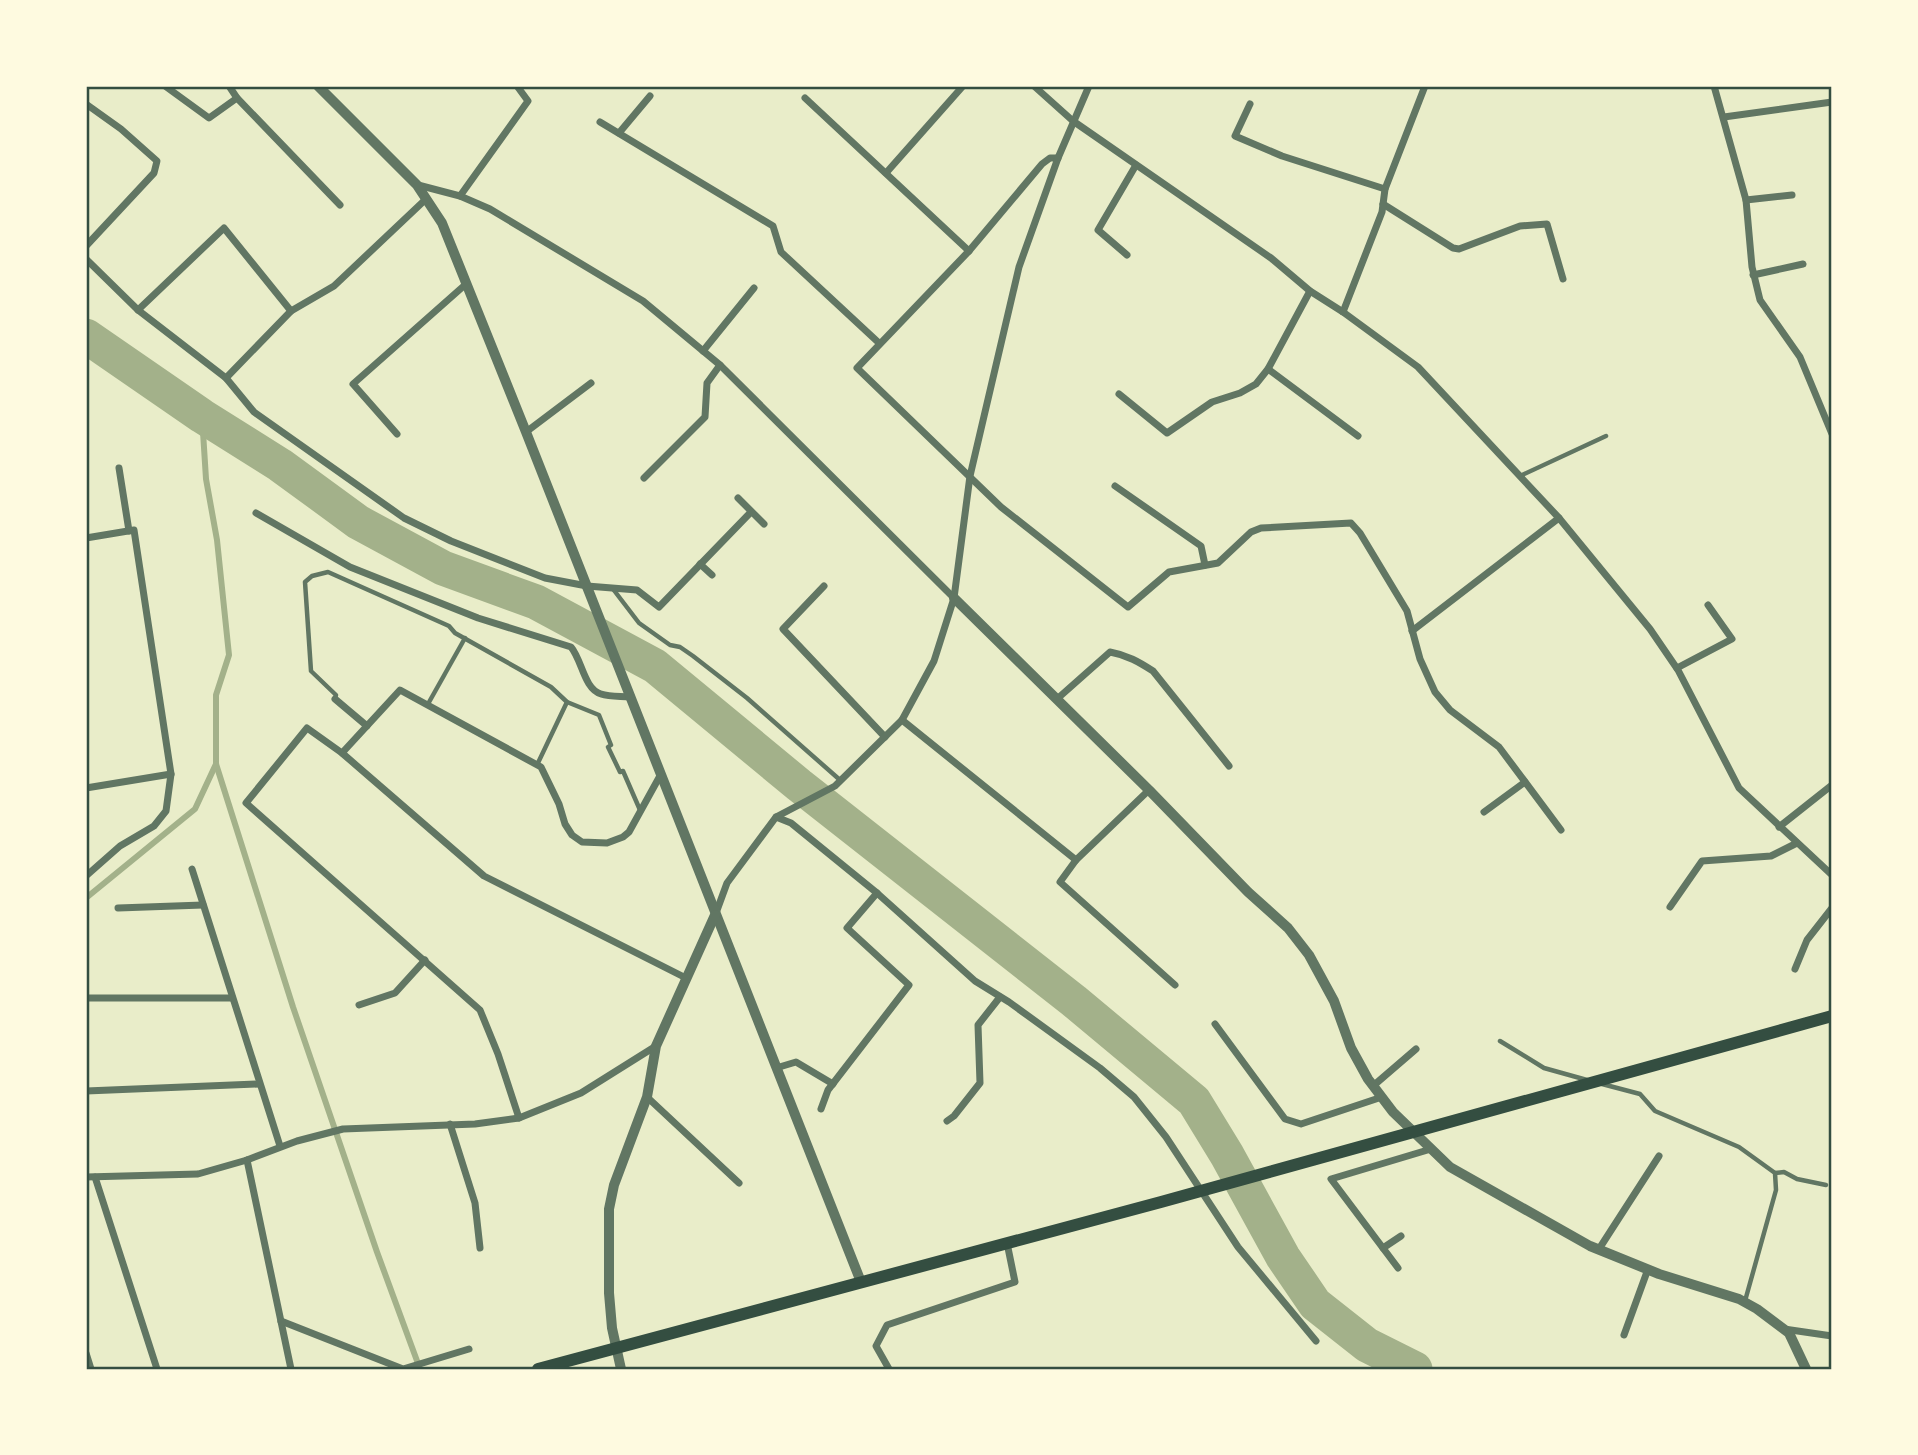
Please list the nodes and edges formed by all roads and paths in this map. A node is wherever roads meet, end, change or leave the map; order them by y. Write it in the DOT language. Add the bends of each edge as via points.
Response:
graph roads {
  1 [pos="165,86"];
  2 [pos="229,86"];
  3 [pos="317,86"];
  4 [pos="517,86"];
  5 [pos="963,86"];
  6 [pos="1034,86"];
  7 [pos="1089,86"];
  8 [pos="1424,86"];
  9 [pos="1714,86"];
  10 [pos="650,96"];
  11 [pos="237,98"];
  12 [pos="805,98"];
  13 [pos="1832,102"];
  14 [pos="86,104"];
  15 [pos="1251,104"];
  16 [pos="1724,117"];
  17 [pos="1073,121"];
  18 [pos="600,122"];
  19 [pos="619,133"];
  20 [pos="1058,158"];
  21 [pos="1136,165"];
  22 [pos="886,173"];
  23 [pos="417,185"];
  24 [pos="1385,189"];
  25 [pos="1792,195"];
  26 [pos="460,196"];
  27 [pos="426,199"];
  28 [pos="1746,200"];
  29 [pos="1383,204"];
  30 [pos="340,205"];
  31 [pos="86,246"];
  32 [pos="969,251"];
  33 [pos="1127,255"];
  34 [pos="86,259"];
  35 [pos="1803,264"];
  36 [pos="1753,275"];
  37 [pos="1563,279"];
  38 [pos="466,284"];
  39 [pos="754,288"];
  40 [pos="1310,291"];
  41 [pos="138,310"];
  42 [pos="291,311"];
  43 [pos="1343,312"];
  44 [pos="879,343"];
  45 [pos="703,351"];
  46 [pos="720,365"];
  47 [pos="1268,369"];
  48 [pos="226,378"];
  49 [pos="591,383"];
  50 [pos="1119,394"];
  51 [pos="526,432"];
  52 [pos="397,434"];
  53 [pos="1832,434"];
  54 [pos="1359,436"];
  55 [pos="1606,436"];
  56 [pos="119,468"];
  57 [pos="970,476"];
  58 [pos="1520,476"];
  59 [pos="644,478"];
  60 [pos="1115,486"];
  61 [pos="738,499"];
  62 [pos="751,512"];
  63 [pos="256,513"];
  64 [pos="1559,518"];
  65 [pos="764,524"];
  66 [pos="129,531"];
  67 [pos="86,538"];
  68 [pos="700,564"];
  69 [pos="1205,565"];
  70 [pos="712,575"];
  71 [pos="587,586"];
  72 [pos="824,586"];
  73 [pos="612,588"];
  74 [pos="954,598"];
  75 [pos="1708,605"];
  76 [pos="1412,631"];
  77 [pos="465,638"];
  78 [pos="1677,668"];
  79 [pos="630,697"];
  80 [pos="335,699"];
  81 [pos="1057,699"];
  82 [pos="567,702"];
  83 [pos="427,705"];
  84 [pos="902,720"];
  85 [pos="367,726"];
  86 [pos="885,737"];
  87 [pos="342,753"];
  88 [pos="537,765"];
  89 [pos="1229,766"];
  90 [pos="171,774"];
  91 [pos="661,774"];
  92 [pos="1525,782"];
  93 [pos="838,783"];
  94 [pos="1832,785"];
  95 [pos="86,788"];
  96 [pos="1149,790"];
  97 [pos="246,803"];
  98 [pos="237,804"];
  99 [pos="640,811"];
  100 [pos="1484,812"];
  101 [pos="776,817"];
  102 [pos="1779,827"];
  103 [pos="1561,830"];
  104 [pos="1797,843"];
  105 [pos="1076,860"];
  106 [pos="192,869"];
  107 [pos="1832,875"];
  108 [pos="86,876"];
  109 [pos="877,893"];
  110 [pos="203,905"];
  111 [pos="1670,907"];
  112 [pos="118,908"];
  113 [pos="1832,908"];
  114 [pos="715,915"];
  115 [pos="425,960"];
  116 [pos="1794,969"];
  117 [pos="686,978"];
  118 [pos="1175,985"];
  119 [pos="1000,996"];
  120 [pos="86,998"];
  121 [pos="232,998"];
  122 [pos="359,1005"];
  123 [pos="1832,1016"];
  124 [pos="1215,1024"];
  125 [pos="1500,1041"];
  126 [pos="656,1046"];
  127 [pos="1416,1049"];
  128 [pos="776,1068"];
  129 [pos="259,1084"];
  130 [pos="833,1084"];
  131 [pos="1373,1086"];
  132 [pos="86,1091"];
  133 [pos="648,1097"];
  134 [pos="1382,1097"];
  135 [pos="821,1110"];
  136 [pos="519,1118"];
  137 [pos="947,1121"];
  138 [pos="450,1124"];
  139 [pos="280,1146"];
  140 [pos="1431,1149"];
  141 [pos="1659,1156"];
  142 [pos="247,1160"];
  143 [pos="1775,1173"];
  144 [pos="86,1177"];
  145 [pos="95,1177"];
  146 [pos="739,1183"];
  147 [pos="1826,1185"];
  148 [pos="1401,1236"];
  149 [pos="1007,1243"];
  150 [pos="480,1248"];
  151 [pos="1383,1248"];
  152 [pos="1600,1249"];
  153 [pos="1398,1268"];
  154 [pos="1648,1269"];
  155 [pos="861,1282"];
  156 [pos="1744,1302"];
  157 [pos="281,1321"];
  158 [pos="1786,1331"];
  159 [pos="1624,1335"];
  160 [pos="1832,1336"];
  161 [pos="1316,1341"];
  162 [pos="469,1349"];
  163 [pos="86,1353"];
  164 [pos="91,1369"];
  165 [pos="156,1369"];
  166 [pos="291,1369"];
  167 [pos="403,1369"];
  168 [pos="538,1369"];
  169 [pos="621,1369"];
  170 [pos="889,1369"];
  171 [pos="1806,1369"];
  1 -- 11 [label="street" via="209,118"];
  2 -- 11 [label="street"];
  3 -- 23 [label="street"];
  4 -- 26 [label="street" via="528,101"];
  5 -- 22 [label="street"];
  6 -- 17 [label="street"];
  7 -- 17 [label="street"];
  8 -- 24 [label="street"];
  9 -- 16 [label="street"];
  10 -- 19 [label="street"];
  11 -- 30 [label="street"];
  12 -- 22 [label="street"];
  13 -- 16 [label="street"];
  14 -- 31 [label="street" via="157,161 154,173"];
  15 -- 24 [label="street" via="1235,136"];
  16 -- 28 [label="street"];
  17 -- 20 [label="street"];
  17 -- 21 [label="street"];
  18 -- 19 [label="street"];
  19 -- 44 [label="street" via="773,226 780,252"];
  20 -- 32 [label="street" via="1042,164"];
  20 -- 57 [label="street" via="1019,267"];
  21 -- 33 [label="street" via="1098,230"];
  21 -- 40 [label="street" via="1271,258"];
  22 -- 32 [label="street"];
  23 -- 26 [label="street"];
  23 -- 27 [label="street"];
  24 -- 29 [label="street"];
  25 -- 28 [label="street"];
  26 -- 45 [label="street" via="606,276"];
  27 -- 38 [label="street" via="442,223"];
  27 -- 42 [label="street" via="334,286"];
  28 -- 36 [label="street"];
  29 -- 37 [label="street" via="1459,249 1520,226 1547,224"];
  29 -- 43 [label="street"];
  32 -- 44 [label="street"];
  34 -- 41 [label="street"];
  35 -- 36 [label="street"];
  36 -- 53 [label="street" via="1760,300 1800,356"];
  38 -- 51 [label="street"];
  38 -- 52 [label="street" via="353,384"];
  39 -- 45 [label="street"];
  40 -- 43 [label="street"];
  40 -- 47 [label="street"];
  41 -- 42 [label="street" via="224,228"];
  41 -- 48 [label="street"];
  42 -- 48 [label="street"];
  43 -- 58 [label="street" via="1418,367"];
  44 -- 57 [label="street" via="857,368"];
  45 -- 46 [label="street"];
  46 -- 59 [label="street" via="707,383 705,416"];
  46 -- 74 [label="street"];
  47 -- 50 [label="street" via="1256,384 1212,401 1167,433"];
  47 -- 54 [label="street"];
  48 -- 71 [label="street" via="254,412 404,518 545,578"];
  49 -- 51 [label="street"];
  51 -- 71 [label="street"];
  55 -- 58 [label="lane"];
  56 -- 66 [label="street"];
  57 -- 69 [label="street" via="1001,507 1128,607 1169,572"];
  57 -- 74 [label="street"];
  58 -- 64 [label="street"];
  60 -- 69 [label="street" via="1201,546"];
  61 -- 62 [label="street"];
  62 -- 65 [label="street"];
  62 -- 68 [label="street"];
  63 -- 79 [label="street" via="351,566 478,618 572,648 598,694"];
  64 -- 76 [label="street"];
  64 -- 78 [label="street"];
  66 -- 67 [label="street"];
  66 -- 90 [label="street" via="134,530"];
  68 -- 70 [label="street"];
  68 -- 73 [label="street" via="659,607 637,590"];
  69 -- 76 [label="street" via="1218,563 1261,528 1351,523 1407,611"];
  71 -- 73 [label="street"];
  71 -- 79 [label="street"];
  72 -- 86 [label="street" via="783,629"];
  73 -- 93 [label="lane" via="639,623 736,690"];
  74 -- 81 [label="street"];
  74 -- 84 [label="street" via="934,661"];
  75 -- 78 [label="street" via="1732,639"];
  76 -- 92 [label="street" via="1435,692 1450,710 1499,747"];
  77 -- 80 [label="lane" via="449,626 334,574 312,576 305,582 311,671"];
  77 -- 82 [label="lane" via="551,687"];
  77 -- 83 [label="lane"];
  78 -- 102 [label="street" via="1739,788"];
  79 -- 91 [label="street"];
  80 -- 85 [label="street"];
  81 -- 89 [label="street" via="1110,652 1120,653 1153,671"];
  81 -- 96 [label="street"];
  82 -- 88 [label="lane"];
  82 -- 99 [label="lane" via="598,715 608,747"];
  83 -- 85 [label="street" via="400,690"];
  83 -- 88 [label="street"];
  84 -- 86 [label="street"];
  84 -- 105 [label="street"];
  85 -- 87 [label="street"];
  86 -- 93 [label="street"];
  87 -- 97 [label="street" via="307,728"];
  87 -- 117 [label="street" via="484,876"];
  88 -- 99 [label="street" via="565,824 582,842 623,838"];
  90 -- 95 [label="street"];
  90 -- 108 [label="street" via="166,811 154,826 120,846"];
  91 -- 99 [label="street"];
  91 -- 114 [label="street"];
  92 -- 100 [label="street"];
  92 -- 103 [label="street"];
  93 -- 101 [label="street"];
  94 -- 102 [label="street"];
  96 -- 105 [label="street"];
  96 -- 131 [label="street" via="1302,946 1334,1001 1351,1048"];
  97 -- 98 [label="street"];
  97 -- 115 [label="street"];
  101 -- 109 [label="street" via="791,823"];
  101 -- 114 [label="street" via="727,883"];
  102 -- 104 [label="street"];
  104 -- 107 [label="street"];
  104 -- 111 [label="street" via="1771,856 1702,861"];
  105 -- 118 [label="street" via="1060,882"];
  106 -- 110 [label="street"];
  109 -- 119 [label="street" via="975,981"];
  109 -- 130 [label="street" via="847,928 909,985"];
  110 -- 112 [label="street"];
  110 -- 121 [label="street"];
  113 -- 116 [label="street" via="1807,940"];
  114 -- 117 [label="street"];
  114 -- 128 [label="street"];
  115 -- 122 [label="street" via="395,993"];
  115 -- 136 [label="street" via="480,1010"];
  117 -- 126 [label="street"];
  119 -- 137 [label="street" via="978,1025 981,1083"];
  119 -- 161 [label="street" via="1134,1097 1166,1137 1238,1247"];
  120 -- 121 [label="street"];
  121 -- 129 [label="street"];
  123 -- 149 [label="main road"];
  124 -- 134 [label="street" via="1285,1119 1301,1124"];
  125 -- 143 [label="lane" via="1544,1068 1640,1094 1655,1111 1739,1147"];
  126 -- 133 [label="street"];
  126 -- 136 [label="street" via="581,1093"];
  127 -- 131 [label="street"];
  128 -- 130 [label="street" via="796,1062"];
  128 -- 155 [label="street"];
  129 -- 132 [label="street"];
  129 -- 139 [label="street"];
  130 -- 135 [label="street"];
  131 -- 134 [label="street"];
  133 -- 146 [label="street"];
  133 -- 169 [label="street" via="609,1209 609,1293"];
  134 -- 140 [label="street"];
  136 -- 138 [label="street"];
  138 -- 139 [label="street" via="343,1129"];
  138 -- 150 [label="street" via="475,1203"];
  139 -- 142 [label="street"];
  140 -- 151 [label="street" via="1331,1179"];
  140 -- 152 [label="street" via="1450,1167"];
  141 -- 152 [label="street"];
  142 -- 145 [label="street" via="198,1174"];
  142 -- 157 [label="street"];
  143 -- 147 [label="lane"];
  143 -- 156 [label="lane" via="1776,1190"];
  144 -- 145 [label="street"];
  145 -- 165 [label="street"];
  148 -- 151 [label="street"];
  149 -- 155 [label="main road"];
  149 -- 170 [label="street" via="1015,1282 887,1325 876,1346"];
  151 -- 153 [label="street"];
  152 -- 154 [label="street"];
  154 -- 156 [label="street"];
  154 -- 159 [label="street"];
  155 -- 168 [label="main road"];
  156 -- 158 [label="street"];
  157 -- 166 [label="street"];
  157 -- 167 [label="street"];
  158 -- 160 [label="street"];
  158 -- 171 [label="street"];
  162 -- 167 [label="street"];
  163 -- 164 [label="street"];
}
